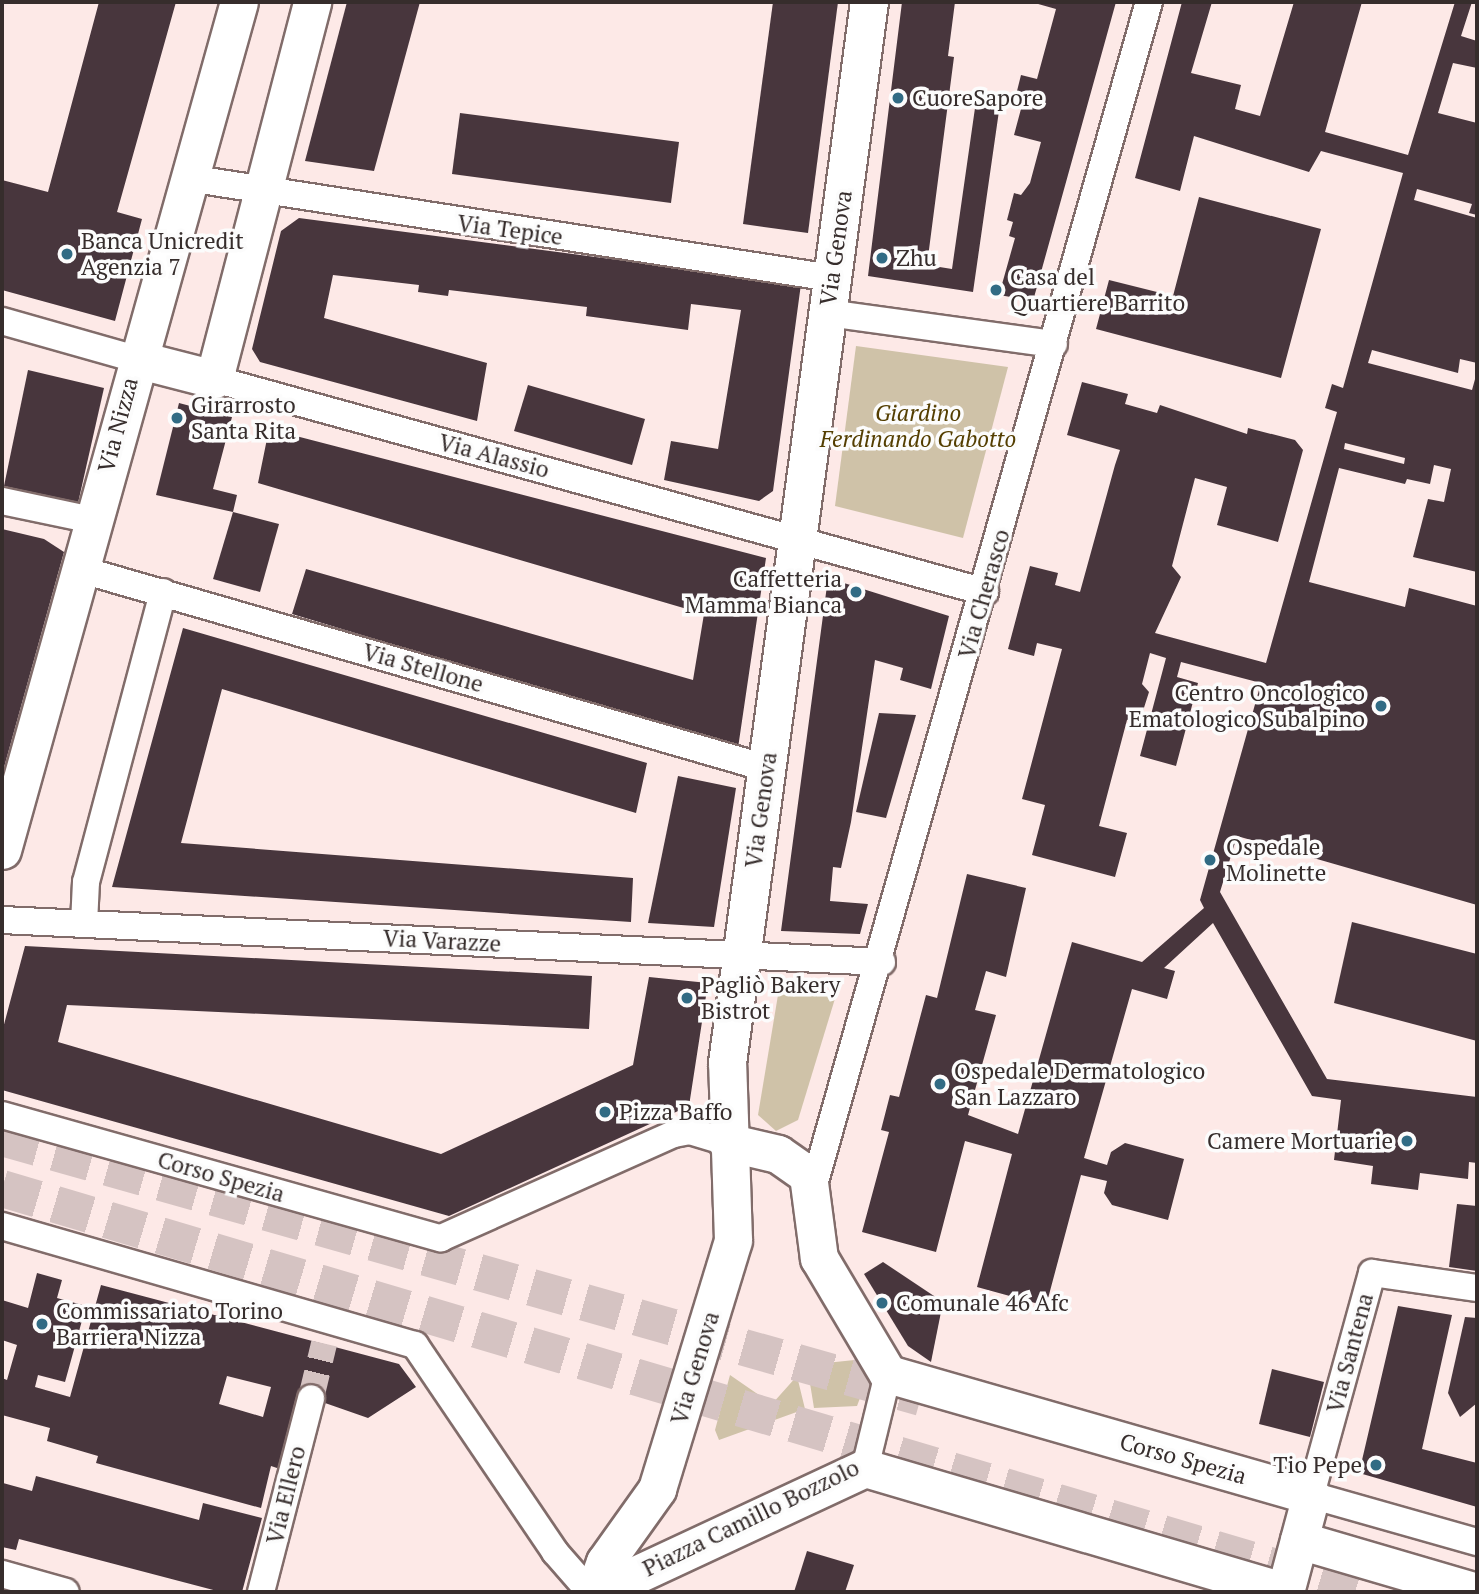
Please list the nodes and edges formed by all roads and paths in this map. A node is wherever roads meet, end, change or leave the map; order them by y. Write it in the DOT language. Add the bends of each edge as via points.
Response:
graph roads {
  1 [pos="239,2"];
  2 [pos="312,2"];
  3 [pos="869,2"];
  4 [pos="1149,2"];
  5 [pos="188,178"];
  6 [pos="261,193"];
  7 [pos="830,296"];
  8 [pos="2,321"];
  9 [pos="1054,344"];
  10 [pos="136,359"];
  11 [pos="214,379"];
  12 [pos="2,501"];
  13 [pos="92,520"];
  14 [pos="797,538"];
  15 [pos="79,569"];
  16 [pos="985,592"];
  17 [pos="163,593"];
  18 [pos="766,768"];
  19 [pos="3,842"];
  20 [pos="2,919"];
  21 [pos="83,924"];
  22 [pos="741,955"];
  23 [pos="882,962"];
  24 [pos="2,1115"];
  25 [pos="727,1142"];
  26 [pos="814,1185"];
  27 [pos="2,1226"];
  28 [pos="1477,1288"];
  29 [pos="888,1374"];
  30 [pos="311,1398"];
  31 [pos="865,1468"];
  32 [pos="1311,1495"];
  33 [pos="1299,1540"];
  34 [pos="1477,1542"];
  35 [pos="2,1574"];
  36 [pos="66,1592"];
  37 [pos="261,1592"];
  38 [pos="595,1592"];
  39 [pos="1285,1592"];
  40 [pos="1477,1592"];
  1 -- 5 [label="street, Via Nizza"];
  2 -- 6 [label="street"];
  3 -- 7 [label="street, Via Genova"];
  4 -- 9 [label="street, Via Cherasco"];
  5 -- 6 [label="street, Via Tepice"];
  5 -- 10 [label="street, Via Nizza"];
  6 -- 7 [label="street, Via Tepice"];
  6 -- 11 [label="street"];
  7 -- 9 [label="street, Via Tepice"];
  7 -- 14 [label="street, Via Genova"];
  8 -- 10 [label="street, Via Alassio"];
  9 -- 16 [label="street, Via Cherasco"];
  10 -- 11 [label="street, Via Alassio"];
  10 -- 13 [label="street, Via Nizza"];
  11 -- 14 [label="street, Via Alassio"];
  12 -- 13 [label="street"];
  13 -- 15 [label="street, Via Nizza"];
  14 -- 16 [label="street, Via Alassio"];
  14 -- 18 [label="street, Via Genova"];
  15 -- 17 [label="street, Via Stellone"];
  15 -- 19 [label="street, Via Nizza"];
  16 -- 23 [label="street, Via Cherasco"];
  17 -- 18 [label="street, Via Stellone"];
  17 -- 21 [label="street" via="86,882"];
  18 -- 22 [label="street, Via Genova"];
  20 -- 21 [label="street, Via Varazze"];
  21 -- 22 [label="street, Via Varazze"];
  22 -- 23 [label="street, Via Varazze"];
  22 -- 25 [label="street, Via Genova" via="727,1063"];
  23 -- 26 [label="street, Via Cherasco"];
  24 -- 25 [label="street, Corso Spezia" via="441,1238 674,1134 690,1131"];
  25 -- 26 [label="street" via="789,1159"];
  25 -- 38 [label="street, Via Genova" via="734,1226 727,1265 657,1489 605,1562"];
  26 -- 29 [label="street" via="819,1258"];
  27 -- 38 [label="street" via="327,1332 415,1345 555,1552"];
  28 -- 32 [label="street, Via Santena" via="1372,1273"];
  29 -- 31 [label="street, Piazza Camillo Bozzolo"];
  29 -- 32 [label="street, Corso Spezia"];
  30 -- 37 [label="street, Via Ellero"];
  31 -- 38 [label="street, Piazza Camillo Bozzolo"];
  31 -- 39 [label="street"];
  32 -- 33 [label="street"];
  32 -- 34 [label="street, Corso Spezia"];
  33 -- 39 [label="street"];
  33 -- 40 [label="street"];
  35 -- 36 [label="street"];
}
